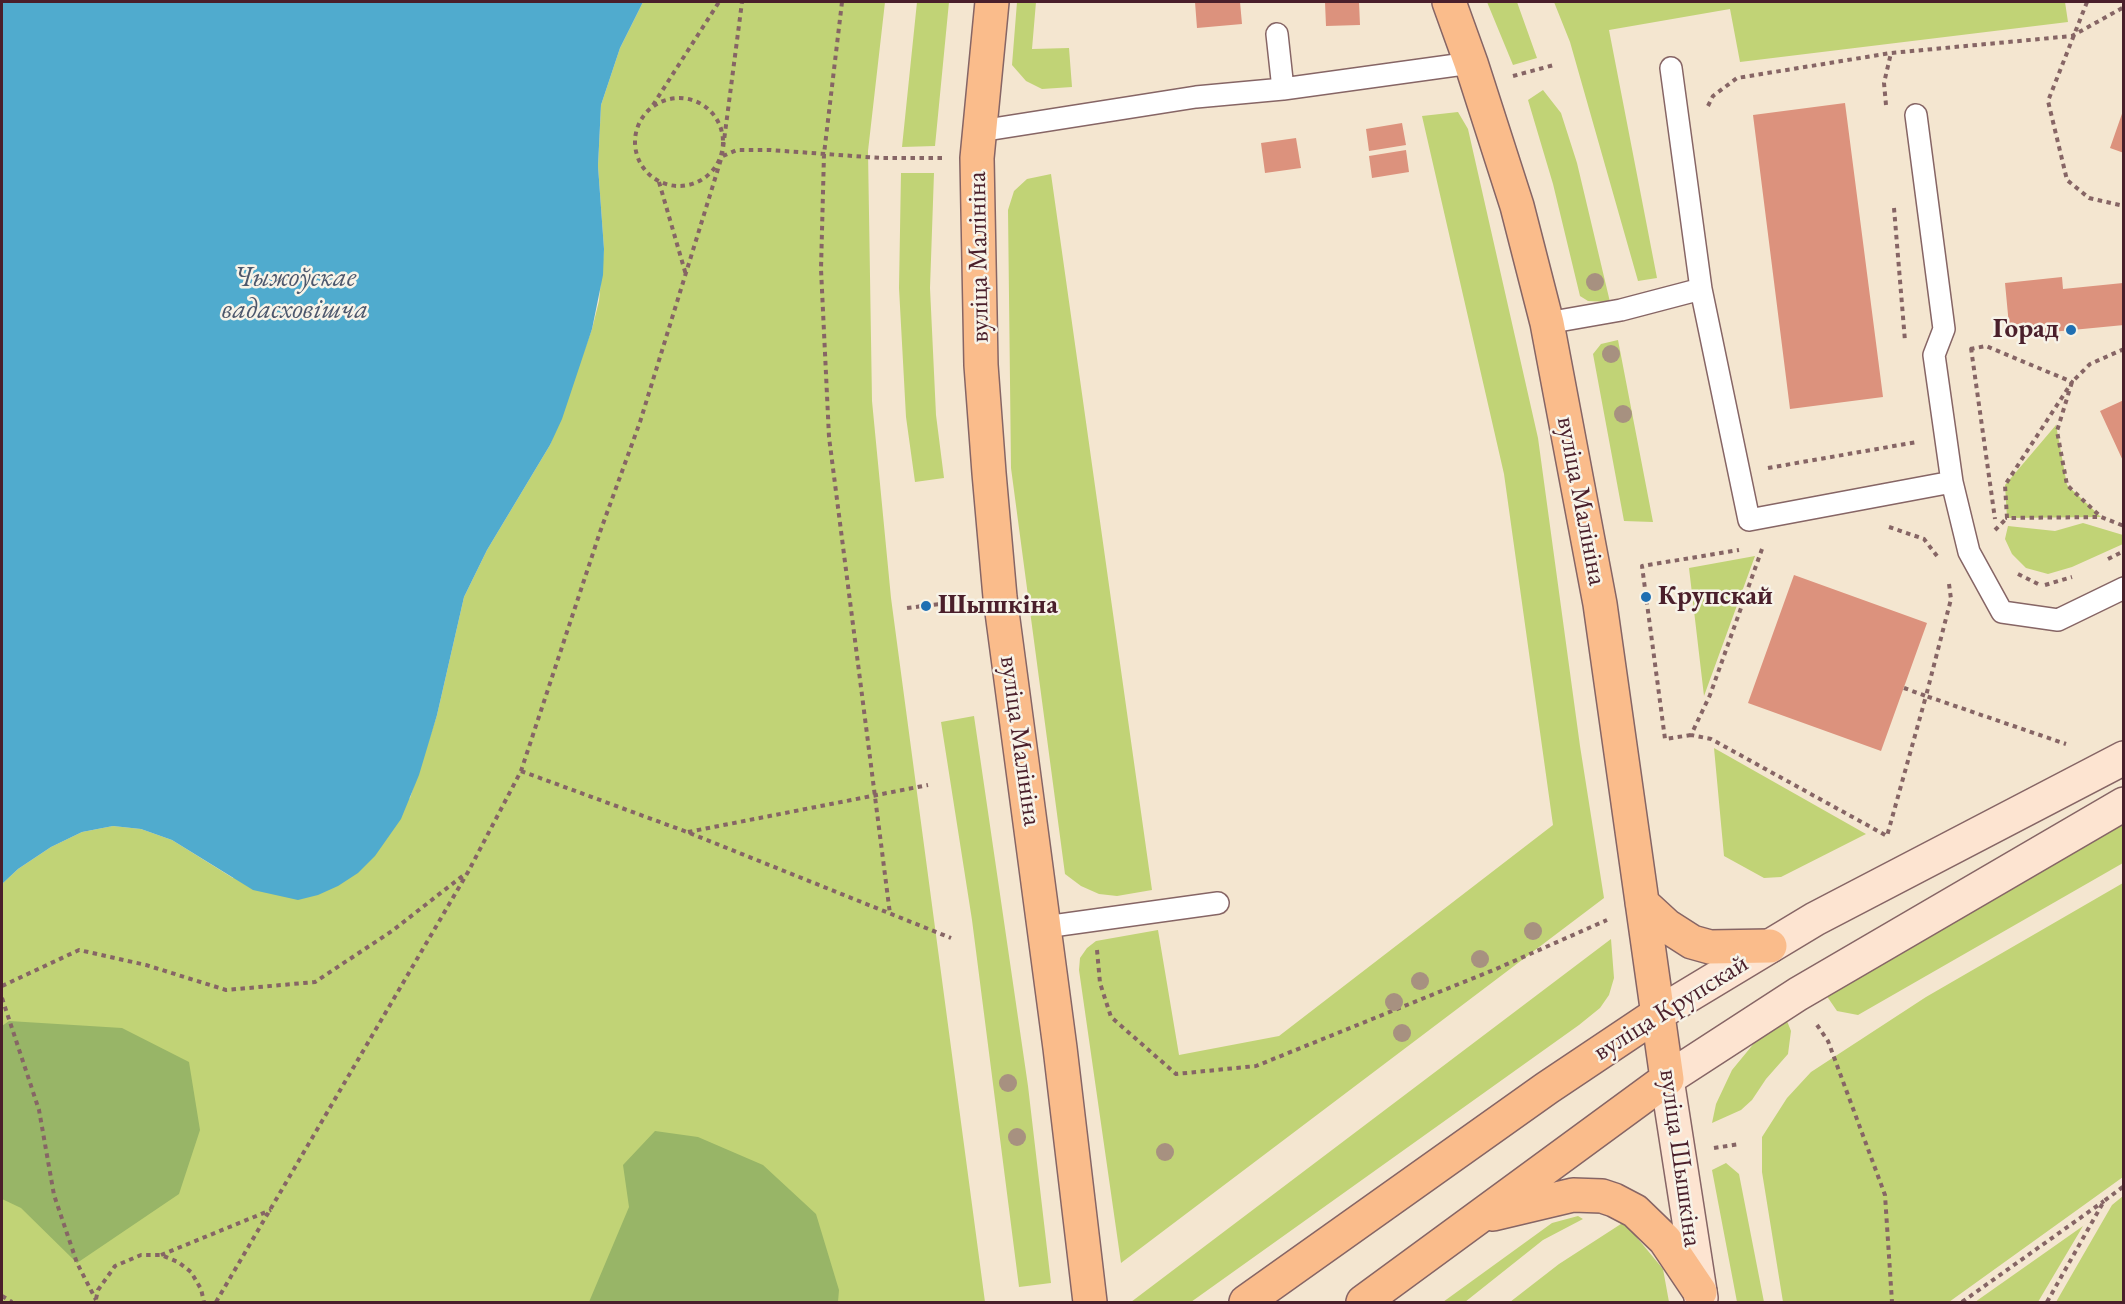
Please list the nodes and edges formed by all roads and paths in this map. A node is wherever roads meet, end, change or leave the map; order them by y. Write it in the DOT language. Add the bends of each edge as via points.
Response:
graph roads {
  1 [pos="719,2"];
  2 [pos="742,2"];
  3 [pos="842,2"];
  4 [pos="992,2"];
  5 [pos="1449,2"];
  6 [pos="2087,2"];
  7 [pos="2124,7"];
  8 [pos="1277,34"];
  9 [pos="2072,36"];
  10 [pos="1891,53"];
  11 [pos="1471,63"];
  12 [pos="1554,65"];
  13 [pos="1671,68"];
  14 [pos="1512,76"];
  15 [pos="1283,89"];
  16 [pos="653,106"];
  17 [pos="1886,106"];
  18 [pos="1916,115"];
  19 [pos="1703,117"];
  20 [pos="980,131"];
  21 [pos="824,154"];
  22 [pos="722,156"];
  23 [pos="881,158"];
  24 [pos="660,182"];
  25 [pos="1894,200"];
  26 [pos="2124,206"];
  27 [pos="686,276"];
  28 [pos="1701,289"];
  29 [pos="1547,323"];
  30 [pos="1971,348"];
  31 [pos="2124,349"];
  32 [pos="1934,355"];
  33 [pos="2072,382"];
  34 [pos="1925,441"];
  35 [pos="1767,468"];
  36 [pos="1952,482"];
  37 [pos="2101,518"];
  38 [pos="2124,526"];
  39 [pos="1880,529"];
  40 [pos="1999,538"];
  41 [pos="1752,547"];
  42 [pos="1742,549"];
  43 [pos="2124,551"];
  44 [pos="1942,561"];
  45 [pos="2103,561"];
  46 [pos="2014,568"];
  47 [pos="2082,572"];
  48 [pos="1948,578"];
  49 [pos="2124,588"];
  50 [pos="926,606"];
  51 [pos="907,608"];
  52 [pos="1904,688"];
  53 [pos="1926,696"];
  54 [pos="1691,735"];
  55 [pos="2066,744"];
  56 [pos="2124,758"];
  57 [pos="521,771"];
  58 [pos="928,785"];
  59 [pos="874,794"];
  60 [pos="2124,804"];
  61 [pos="687,832"];
  62 [pos="468,873"];
  63 [pos="1218,903"];
  64 [pos="1642,903"];
  65 [pos="890,915"];
  66 [pos="1095,920"];
  67 [pos="1608,920"];
  68 [pos="1045,927"];
  69 [pos="951,938"];
  70 [pos="1770,945"];
  71 [pos="2,986"];
  72 [pos="2,998"];
  73 [pos="1659,1013"];
  74 [pos="1828,1041"];
  75 [pos="1667,1079"];
  76 [pos="1740,1144"];
  77 [pos="1713,1148"];
  78 [pos="2124,1186"];
  79 [pos="2104,1201"];
  80 [pos="272,1210"];
  81 [pos="1477,1218"];
  82 [pos="161,1256"];
  83 [pos="2,1296"];
  84 [pos="1701,1297"];
  85 [pos="96,1301"];
  86 [pos="1091,1301"];
  87 [pos="12,1302"];
  88 [pos="204,1302"];
  89 [pos="216,1302"];
  90 [pos="1246,1302"];
  91 [pos="1363,1302"];
  92 [pos="1892,1302"];
  93 [pos="1962,1302"];
  94 [pos="2046,1302"];
  1 -- 16 [label="path"];
  2 -- 22 [label="path"];
  3 -- 21 [label="path"];
  4 -- 20 [label="main road, вуліца Малініна"];
  5 -- 11 [label="main road, вуліца Малініна"];
  6 -- 9 [label="path"];
  7 -- 9 [label="path"];
  8 -- 15 [label="lane"];
  9 -- 10 [label="path"];
  9 -- 26 [label="path" via="2048,101 2067,180 2089,198"];
  10 -- 17 [label="path" via="1884,83"];
  10 -- 19 [label="path" via="1737,78 1713,96"];
  11 -- 15 [label="lane"];
  11 -- 29 [label="main road, вуліца Малініна" via="1517,206"];
  12 -- 14 [label="path"];
  13 -- 28 [label="lane"];
  15 -- 20 [label="lane" via="1196,97"];
  16 -- 22 [label="path" via="679,97 705,105 722,128"];
  16 -- 24 [label="path" via="636,130 635,146 647,173"];
  18 -- 32 [label="lane" via="1944,329"];
  20 -- 68 [label="main road, вуліца Малініна" via="977,159 981,365 989,473 1000,597"];
  21 -- 22 [label="path" via="737,150"];
  21 -- 23 [label="path"];
  21 -- 59 [label="path" via="821,269 829,437"];
  22 -- 24 [label="path" via="704,180 689,186"];
  22 -- 27 [label="path"];
  24 -- 27 [label="path"];
  25 -- 32 [label="path" via="1907,364"];
  27 -- 57 [label="path"];
  28 -- 29 [label="lane" via="1621,310"];
  28 -- 36 [label="lane" via="1749,520"];
  29 -- 64 [label="main road, вуліца Малініна" via="1600,604"];
  30 -- 32 [label="path"];
  30 -- 33 [label="path" via="1986,346"];
  30 -- 40 [label="path"];
  31 -- 33 [label="path" via="2090,364"];
  32 -- 36 [label="lane"];
  33 -- 37 [label="path" via="2057,431 2067,485"];
  33 -- 37 [label="path" via="2005,485 2007,518"];
  34 -- 35 [label="path"];
  36 -- 49 [label="lane" via="1969,552 2002,612 2058,620"];
  37 -- 38 [label="path"];
  39 -- 44 [label="path" via="1892,527 1924,539"];
  41 -- 54 [label="path" via="1763,546 1710,695"];
  42 -- 54 [label="path" via="1642,566 1665,739"];
  43 -- 45 [label="path"];
  46 -- 47 [label="path" via="2019,575 2041,586"];
  48 -- 53 [label="path" via="1951,599"];
  50 -- 51 [label="path"];
  52 -- 53 [label="path"];
  53 -- 54 [label="path" via="1887,836 1711,739"];
  53 -- 55 [label="path"];
  56 -- 70 [label="street, вуліца Крупскай"];
  57 -- 61 [label="path"];
  57 -- 62 [label="path"];
  58 -- 59 [label="path"];
  59 -- 61 [label="path"];
  59 -- 65 [label="path"];
  60 -- 75 [label="street, вуліца Крупскай" via="1798,994"];
  61 -- 65 [label="path"];
  62 -- 71 [label="path" via="392,931 315,981 226,990 146,965 79,950"];
  62 -- 80 [label="path"];
  63 -- 66 [label="lane"];
  64 -- 70 [label="main road" via="1666,926 1692,942 1710,947"];
  64 -- 73 [label="main road, вуліца Малініна"];
  65 -- 69 [label="path"];
  66 -- 67 [label="path" via="1100,983 1111,1017 1176,1074 1256,1066"];
  66 -- 68 [label="lane"];
  68 -- 86 [label="main road, вуліца Малініна"];
  70 -- 73 [label="street, вуліца Крупскай"];
  72 -- 85 [label="path" via="39,1110 54,1195 77,1263"];
  73 -- 75 [label="main road, вуліца Шышкіна"];
  73 -- 90 [label="main road, вуліца Крупскай"];
  74 -- 92 [label="path" via="1885,1195"];
  75 -- 81 [label="main road, вуліца Крупскай"];
  75 -- 84 [label="street, вуліца Шышкіна"];
  76 -- 77 [label="path"];
  78 -- 79 [label="path"];
  79 -- 93 [label="path"];
  79 -- 94 [label="path"];
  80 -- 82 [label="path"];
  80 -- 89 [label="path"];
  81 -- 84 [label="main road" via="1573,1195 1602,1196 1635,1211 1665,1240"];
  81 -- 91 [label="main road, вуліца Крупскай"];
  82 -- 85 [label="path" via="141,1255 115,1266 98,1290"];
  82 -- 88 [label="path" via="191,1272"];
  83 -- 87 [label="path"];
}
